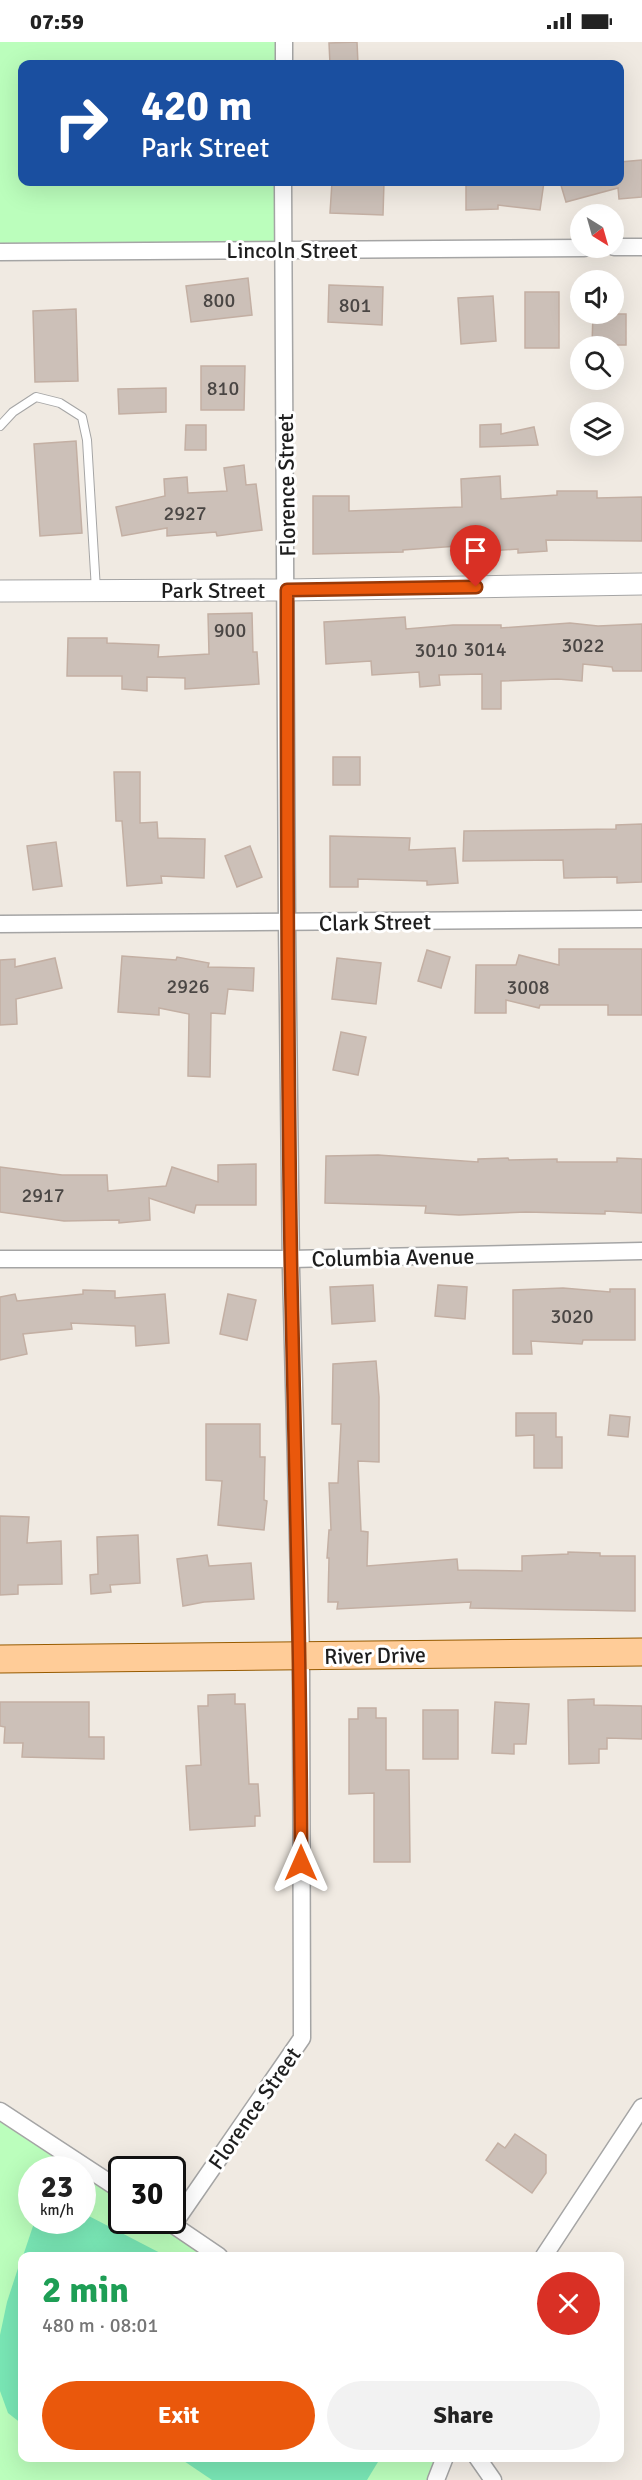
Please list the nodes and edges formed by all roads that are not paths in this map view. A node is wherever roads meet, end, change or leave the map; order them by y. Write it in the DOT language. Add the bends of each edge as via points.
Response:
graph roads {
  1 [pos="284,42"];
  2 [pos="284,60"];
  3 [pos="283,186"];
  4 [pos="624,247"];
  5 [pos="642,247"];
  6 [pos="570,248"];
  7 [pos="283,250"];
  8 [pos="0,252"];
  9 [pos="0,426"];
  10 [pos="642,584"];
  11 [pos="96,590"];
  12 [pos="287,590"];
  13 [pos="0,591"];
  14 [pos="642,919"];
  15 [pos="287,923"];
  16 [pos="0,924"];
  17 [pos="642,1251"];
  18 [pos="0,1259"];
  19 [pos="291,1259"];
  20 [pos="642,1652"];
  21 [pos="301,1656"];
  22 [pos="0,1659"];
  23 [pos="642,2107"];
  24 [pos="0,2111"];
  25 [pos="108,2182"];
  26 [pos="186,2198"];
  27 [pos="186,2234"];
  28 [pos="213,2252"];
  29 [pos="547,2252"];
  30 [pos="443,2462"];
  31 [pos="480,2462"];
  32 [pos="436,2480"];
  33 [pos="493,2480"];
  1 -- 2 [label="street"];
  3 -- 7 [label="street, Florence Street"];
  4 -- 5 [label="street"];
  6 -- 7 [label="street, Lincoln Street"];
  7 -- 8 [label="street, Lincoln Street"];
  7 -- 12 [label="street, Florence Street"];
  9 -- 11 [label="lane" via="36,397 60,403 82,417 87,440"];
  10 -- 12 [label="street, Park Street"];
  11 -- 12 [label="street, Park Street"];
  11 -- 13 [label="street, Park Street"];
  12 -- 15 [label="street, Florence Street"];
  14 -- 15 [label="street, Clark Street"];
  15 -- 16 [label="street, Clark Street"];
  15 -- 19 [label="street, Florence Street"];
  17 -- 19 [label="street, Columbia Avenue"];
  18 -- 19 [label="street, Columbia Avenue"];
  19 -- 21 [label="street, Florence Street"];
  20 -- 21 [label="main road, River Drive"];
  21 -- 22 [label="main road, River Drive"];
  21 -- 26 [label="street, Florence Street" via="302,2038"];
  23 -- 29 [label="street"];
  24 -- 25 [label="street"];
  27 -- 28 [label="street"];
  30 -- 32 [label="street"];
  31 -- 33 [label="street"];
}
